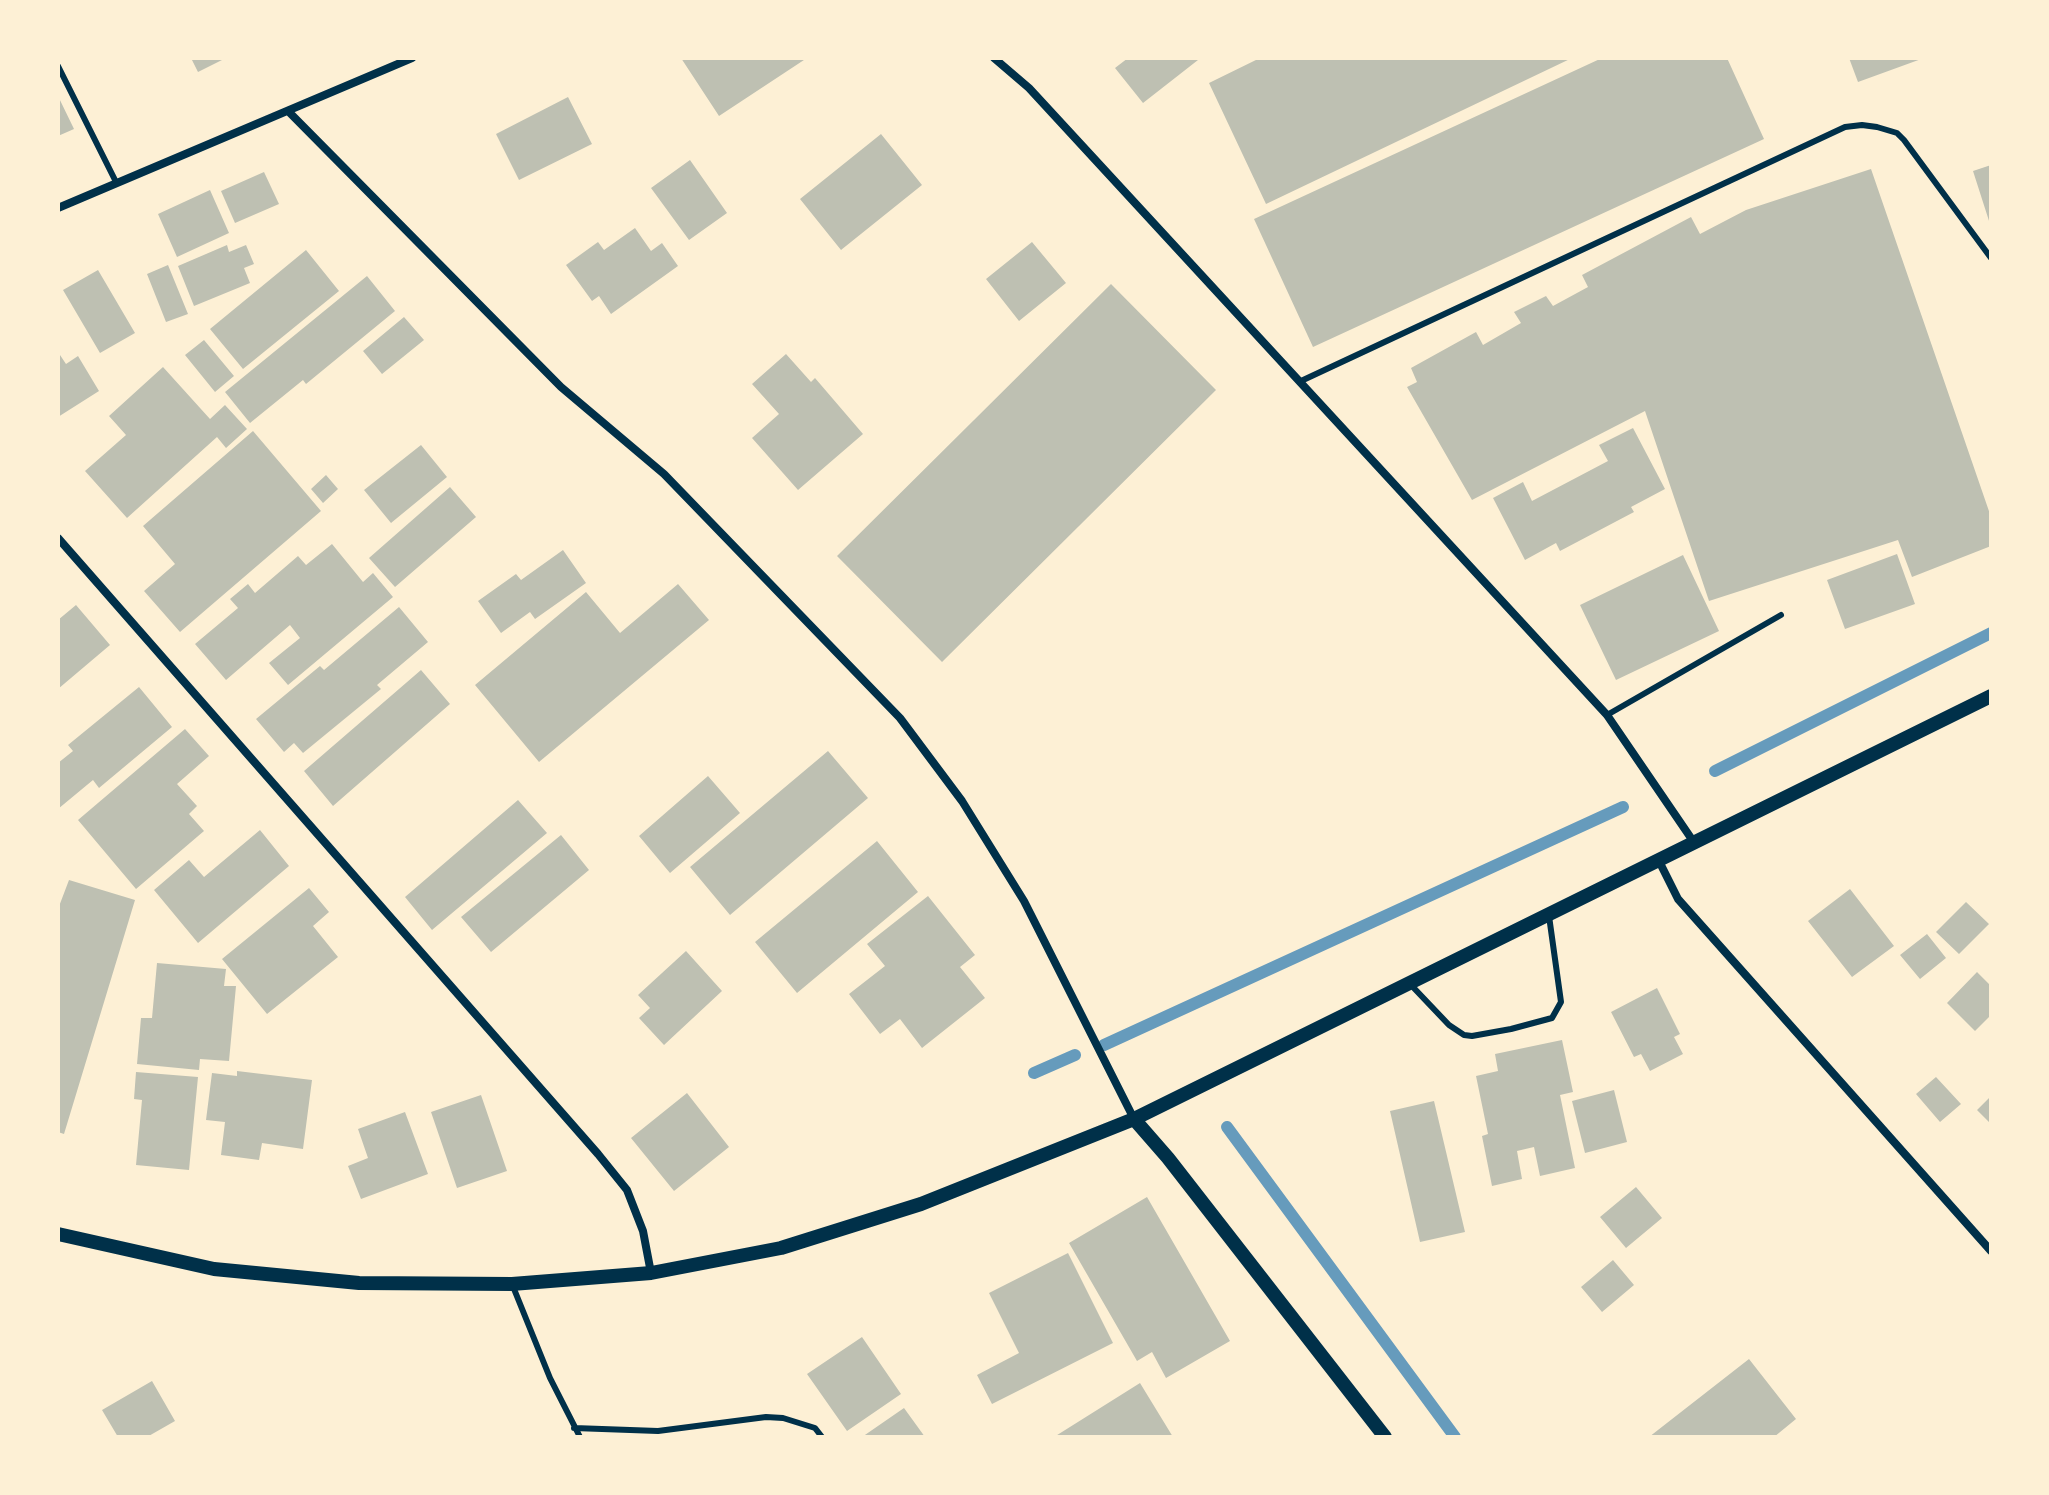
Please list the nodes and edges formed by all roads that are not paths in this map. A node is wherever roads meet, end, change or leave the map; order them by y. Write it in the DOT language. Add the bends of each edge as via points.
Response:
graph roads {
  1 [pos="412,58"];
  2 [pos="994,58"];
  3 [pos="58,66"];
  4 [pos="288,111"];
  5 [pos="116,182"];
  6 [pos="58,208"];
  7 [pos="1991,258"];
  8 [pos="1301,381"];
  9 [pos="58,538"];
  10 [pos="1781,615"];
  11 [pos="1991,696"];
  12 [pos="1607,715"];
  13 [pos="1693,841"];
  14 [pos="1658,859"];
  15 [pos="1549,913"];
  16 [pos="1409,983"];
  17 [pos="1134,1119"];
  18 [pos="58,1234"];
  19 [pos="1991,1251"];
  20 [pos="651,1273"];
  21 [pos="512,1284"];
  22 [pos="574,1428"];
  23 [pos="580,1437"];
  24 [pos="822,1437"];
  25 [pos="1385,1437"];
  1 -- 4 [label="street"];
  2 -- 8 [label="street" via="1029,88"];
  3 -- 5 [label="lane"];
  4 -- 5 [label="street"];
  4 -- 17 [label="street" via="561,387 664,474 900,718 962,801 1024,901"];
  5 -- 6 [label="street"];
  7 -- 8 [label="lane" via="1897,133 1845,127"];
  8 -- 12 [label="street"];
  9 -- 20 [label="street" via="598,1154 627,1190"];
  10 -- 12 [label="lane"];
  11 -- 13 [label="street"];
  12 -- 13 [label="street"];
  13 -- 14 [label="street"];
  14 -- 15 [label="street"];
  14 -- 19 [label="street" via="1678,899"];
  15 -- 16 [label="street"];
  15 -- 16 [label="lane" via="1561,1002 1552,1018 1464,1035"];
  16 -- 17 [label="street"];
  17 -- 20 [label="street" via="907,1208 781,1248"];
  17 -- 25 [label="street"];
  18 -- 21 [label="street" via="214,1269 359,1283"];
  20 -- 21 [label="street"];
  21 -- 22 [label="lane"];
  22 -- 23 [label="lane"];
  22 -- 24 [label="lane" via="658,1431 766,1417 815,1428"];
}
